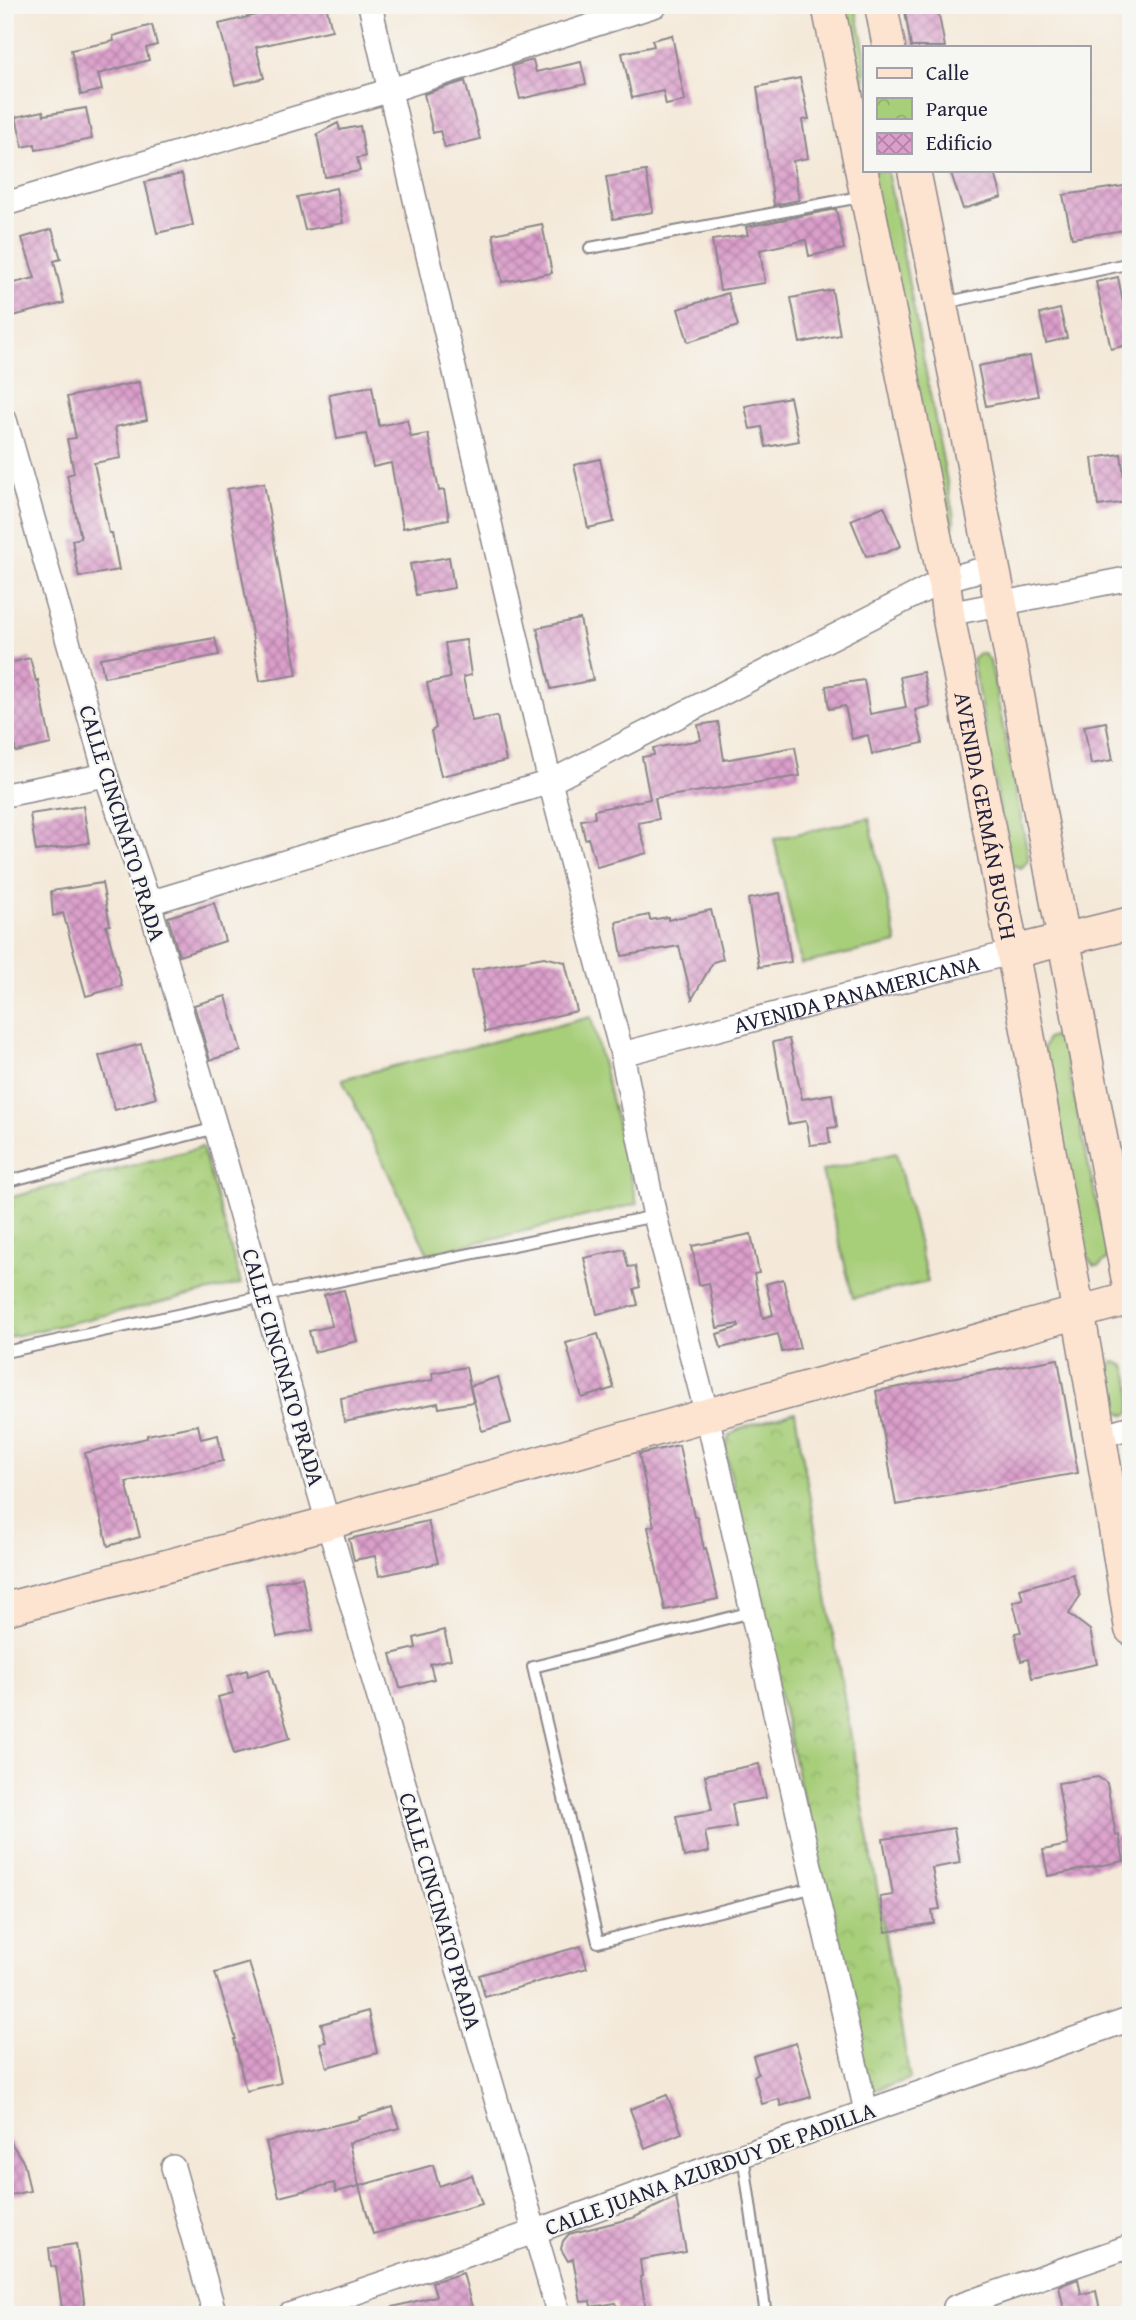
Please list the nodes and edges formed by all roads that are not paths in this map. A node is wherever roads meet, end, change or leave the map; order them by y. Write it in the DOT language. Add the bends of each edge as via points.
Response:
graph roads {
  1 [pos="370,5"];
  2 [pos="656,5"];
  3 [pos="828,5"];
  4 [pos="881,5"];
  5 [pos="889,46"];
  6 [pos="391,90"];
  7 [pos="914,172"];
  8 [pos="867,195"];
  9 [pos="5,204"];
  10 [pos="590,248"];
  11 [pos="1131,263"];
  12 [pos="942,304"];
  13 [pos="5,420"];
  14 [pos="994,566"];
  15 [pos="1131,578"];
  16 [pos="944,580"];
  17 [pos="1001,605"];
  18 [pos="948,614"];
  19 [pos="107,775"];
  20 [pos="550,782"];
  21 [pos="5,795"];
  22 [pos="149,903"];
  23 [pos="1131,923"];
  24 [pos="1064,939"];
  25 [pos="1013,952"];
  26 [pos="622,1054"];
  27 [pos="216,1128"];
  28 [pos="5,1182"];
  29 [pos="655,1216"];
  30 [pos="265,1296"];
  31 [pos="1131,1298"];
  32 [pos="1079,1311"];
  33 [pos="5,1352"];
  34 [pos="707,1415"];
  35 [pos="1131,1427"];
  36 [pos="1101,1436"];
  37 [pos="328,1523"];
  38 [pos="5,1609"];
  39 [pos="752,1612"];
  40 [pos="1131,1629"];
  41 [pos="815,1886"];
  42 [pos="1131,2019"];
  43 [pos="866,2111"];
  44 [pos="743,2155"];
  45 [pos="173,2168"];
  46 [pos="534,2232"];
  47 [pos="1131,2246"];
  48 [pos="955,2307"];
  49 [pos="215,2315"];
  50 [pos="289,2315"];
  51 [pos="559,2315"];
  52 [pos="766,2315"];
  1 -- 6 [label="street"];
  2 -- 6 [label="street"];
  3 -- 8 [label="main road, AVENIDA GERMÁN BUSCH"];
  4 -- 5 [label="main road"];
  6 -- 9 [label="street"];
  6 -- 20 [label="street"];
  7 -- 12 [label="main road"];
  8 -- 10 [label="lane"];
  8 -- 16 [label="main road, AVENIDA GERMÁN BUSCH"];
  11 -- 12 [label="lane"];
  12 -- 14 [label="main road"];
  13 -- 19 [label="street, CALLE CINCINATO PRADA"];
  14 -- 16 [label="street"];
  14 -- 17 [label="main road"];
  15 -- 17 [label="street"];
  16 -- 18 [label="main road, AVENIDA GERMÁN BUSCH"];
  16 -- 20 [label="street"];
  17 -- 18 [label="street"];
  17 -- 24 [label="main road"];
  18 -- 25 [label="main road, AVENIDA GERMÁN BUSCH"];
  19 -- 21 [label="street"];
  19 -- 22 [label="street, CALLE CINCINATO PRADA"];
  20 -- 22 [label="street"];
  20 -- 26 [label="street"];
  22 -- 27 [label="street, CALLE CINCINATO PRADA"];
  23 -- 24 [label="main road, AVENIDA PANAMERICANA"];
  24 -- 25 [label="main road, AVENIDA PANAMERICANA"];
  24 -- 31 [label="main road"];
  25 -- 26 [label="street, AVENIDA PANAMERICANA"];
  25 -- 32 [label="main road, AVENIDA GERMÁN BUSCH"];
  26 -- 29 [label="street"];
  27 -- 28 [label="lane"];
  27 -- 30 [label="street, CALLE CINCINATO PRADA"];
  29 -- 30 [label="lane"];
  29 -- 34 [label="street"];
  30 -- 33 [label="lane"];
  30 -- 37 [label="street, CALLE CINCINATO PRADA"];
  31 -- 32 [label="main road"];
  32 -- 34 [label="main road"];
  32 -- 36 [label="main road, AVENIDA GERMÁN BUSCH"];
  34 -- 37 [label="main road"];
  34 -- 39 [label="street"];
  35 -- 36 [label="street"];
  36 -- 40 [label="main road, AVENIDA GERMÁN BUSCH"];
  37 -- 38 [label="main road"];
  37 -- 46 [label="street, CALLE CINCINATO PRADA"];
  39 -- 41 [label="street"];
  39 -- 41 [label="lane" via="533,1667 598,1942"];
  41 -- 43 [label="street"];
  42 -- 43 [label="street, CALLE JUANA AZURDUY DE PADILLA"];
  43 -- 44 [label="street, CALLE JUANA AZURDUY DE PADILLA"];
  44 -- 46 [label="street, CALLE JUANA AZURDUY DE PADILLA"];
  44 -- 52 [label="lane"];
  45 -- 49 [label="street"];
  46 -- 50 [label="street, CALLE JUANA AZURDUY DE PADILLA"];
  46 -- 51 [label="street, CALLE CINCINATO PRADA"];
  47 -- 48 [label="street"];
}
